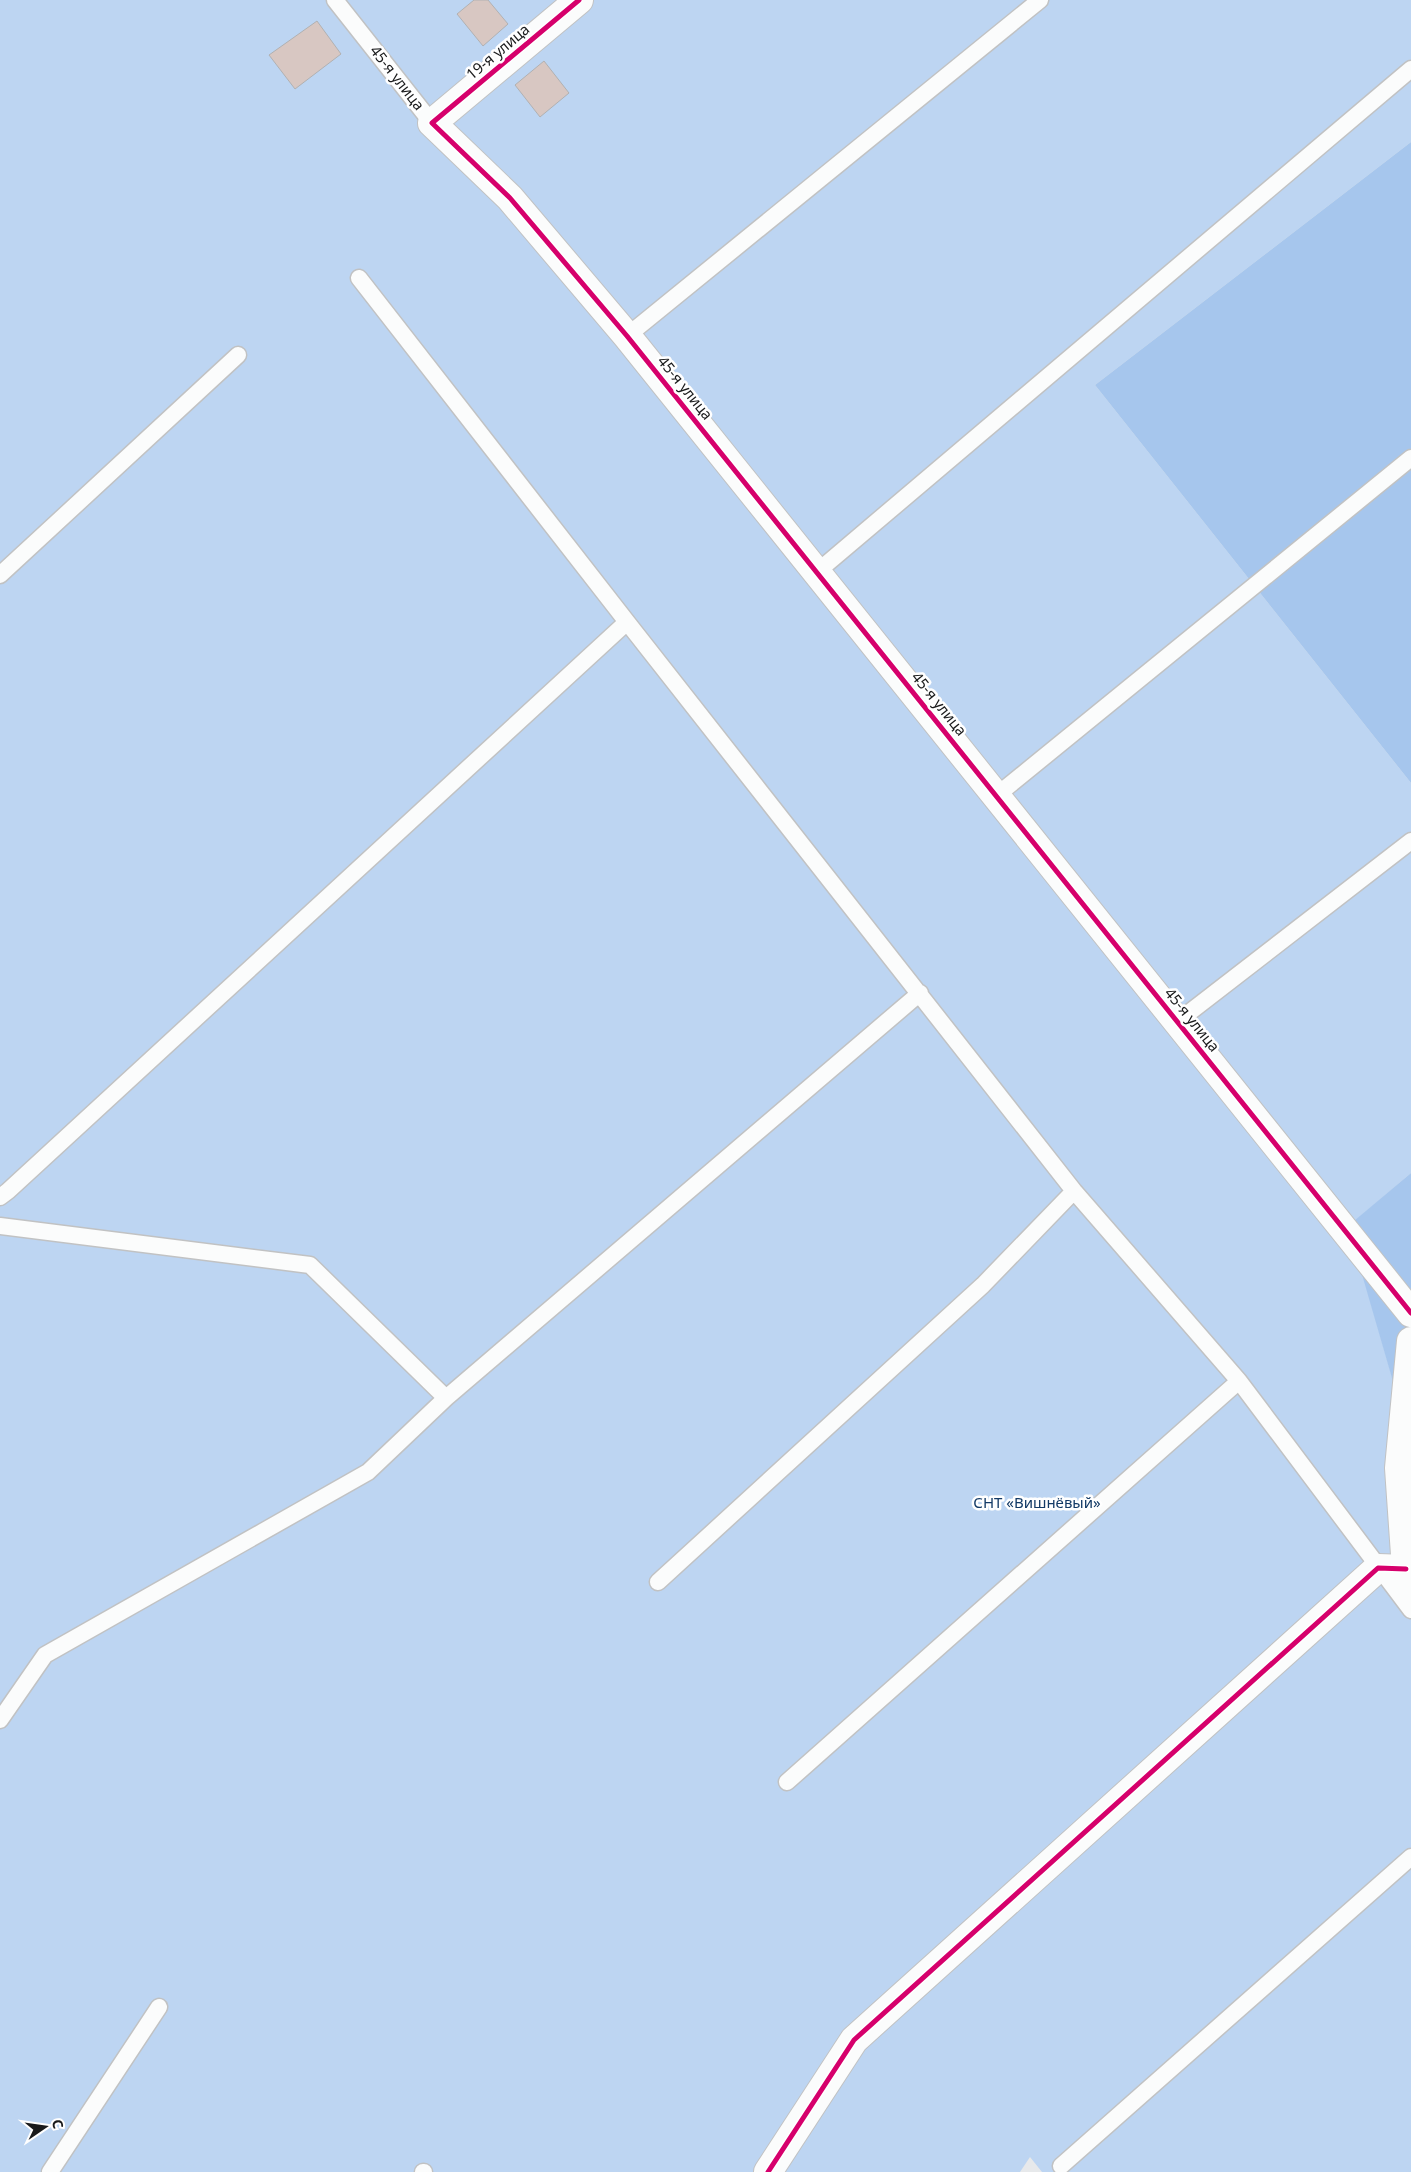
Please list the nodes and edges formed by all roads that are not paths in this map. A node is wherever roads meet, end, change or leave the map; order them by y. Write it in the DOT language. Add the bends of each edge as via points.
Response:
graph roads {
  1 [pos="335,0"];
  2 [pos="579,0"];
  3 [pos="1040,0"];
  4 [pos="1411,69"];
  5 [pos="432,124"];
  6 [pos="359,278"];
  7 [pos="628,336"];
  8 [pos="238,355"];
  9 [pos="1411,458"];
  10 [pos="817,572"];
  11 [pos="0,575"];
  12 [pos="627,622"];
  13 [pos="996,796"];
  14 [pos="1411,841"];
  15 [pos="920,993"];
  16 [pos="1177,1022"];
  17 [pos="1074,1191"];
  18 [pos="0,1197"];
  19 [pos="0,1226"];
  20 [pos="1411,1313"];
  21 [pos="1411,1341"];
  22 [pos="1238,1381"];
  23 [pos="446,1398"];
  24 [pos="1378,1568"];
  25 [pos="1409,1573"];
  26 [pos="658,1582"];
  27 [pos="1411,1610"];
  28 [pos="0,1720"];
  29 [pos="787,1782"];
  30 [pos="1411,1858"];
  31 [pos="159,2007"];
  32 [pos="1061,2166"];
  33 [pos="50,2172"];
  34 [pos="768,2172"];
  1 -- 5 [label="lane, 45-я улица"];
  2 -- 5 [label="street, 19-я улица"];
  3 -- 7 [label="lane"];
  4 -- 10 [label="lane"];
  5 -- 7 [label="street, 45-я улица" via="510,198"];
  6 -- 12 [label="lane"];
  7 -- 10 [label="street, 45-я улица"];
  8 -- 11 [label="lane"];
  9 -- 13 [label="lane"];
  10 -- 13 [label="street, 45-я улица"];
  12 -- 15 [label="lane"];
  12 -- 18 [label="lane"];
  13 -- 16 [label="street, 45-я улица"];
  14 -- 16 [label="lane"];
  15 -- 17 [label="lane"];
  15 -- 23 [label="lane"];
  16 -- 20 [label="street, 45-я улица"];
  17 -- 22 [label="lane"];
  17 -- 26 [label="lane" via="983,1285"];
  19 -- 23 [label="lane" via="310,1265"];
  21 -- 25 [label="street" via="1399,1468"];
  22 -- 24 [label="lane"];
  22 -- 29 [label="lane"];
  23 -- 28 [label="lane" via="368,1472 46,1656"];
  24 -- 25 [label="street"];
  24 -- 27 [label="lane"];
  24 -- 34 [label="street" via="854,2040"];
  30 -- 32 [label="lane"];
  31 -- 33 [label="lane"];
}
